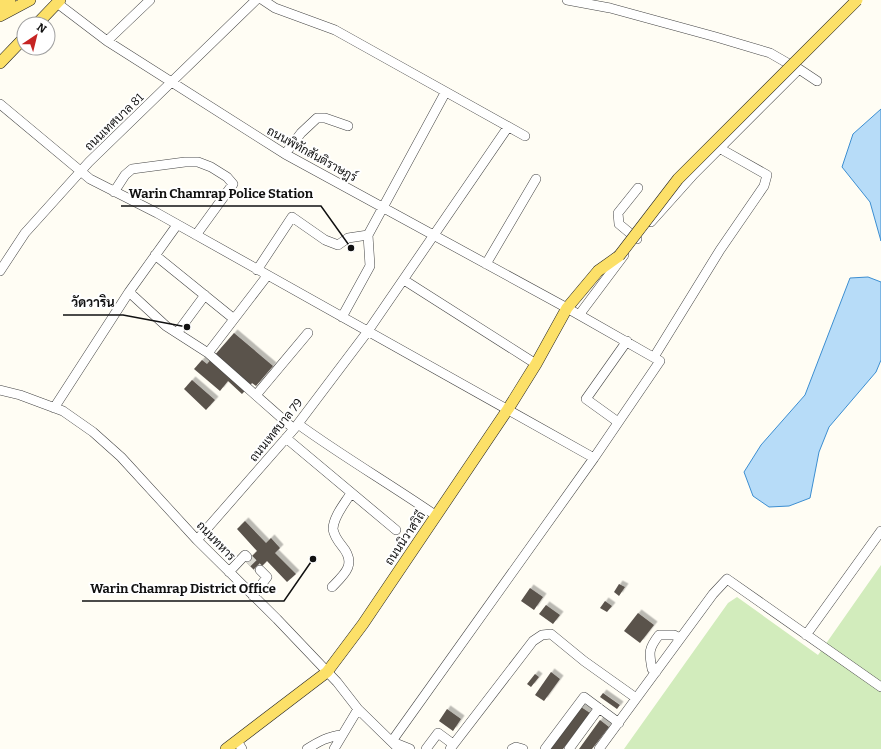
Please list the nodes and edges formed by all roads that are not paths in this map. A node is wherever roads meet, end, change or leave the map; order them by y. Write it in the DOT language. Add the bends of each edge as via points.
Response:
graph roads {
  1 [pos="10,0"];
  2 [pos="30,0"];
  3 [pos="150,0"];
  4 [pos="256,0"];
  5 [pos="263,0"];
  6 [pos="567,0"];
  7 [pos="857,0"];
  8 [pos="58,2"];
  9 [pos="0,6"];
  10 [pos="0,16"];
  11 [pos="45,16"];
  12 [pos="106,41"];
  13 [pos="16,46"];
  14 [pos="0,63"];
  15 [pos="799,69"];
  16 [pos="817,81"];
  17 [pos="171,83"];
  18 [pos="446,93"];
  19 [pos="0,104"];
  20 [pos="348,126"];
  21 [pos="508,127"];
  22 [pos="525,136"];
  23 [pos="722,149"];
  24 [pos="285,154"];
  25 [pos="81,171"];
  26 [pos="536,179"];
  27 [pos="638,188"];
  28 [pos="114,192"];
  29 [pos="383,207"];
  30 [pos="177,224"];
  31 [pos="196,235"];
  32 [pos="368,235"];
  33 [pos="435,236"];
  34 [pos="637,239"];
  35 [pos="155,254"];
  36 [pos="486,264"];
  37 [pos="257,270"];
  38 [pos="0,271"];
  39 [pos="268,276"];
  40 [pos="404,280"];
  41 [pos="129,292"];
  42 [pos="205,295"];
  43 [pos="567,308"];
  44 [pos="579,315"];
  45 [pos="342,317"];
  46 [pos="234,319"];
  47 [pos="368,332"];
  48 [pos="177,333"];
  49 [pos="308,333"];
  50 [pos="627,341"];
  51 [pos="208,353"];
  52 [pos="654,357"];
  53 [pos="536,364"];
  54 [pos="0,390"];
  55 [pos="256,395"];
  56 [pos="54,408"];
  57 [pos="508,409"];
  58 [pos="618,422"];
  59 [pos="296,426"];
  60 [pos="286,438"];
  61 [pos="594,458"];
  62 [pos="351,493"];
  63 [pos="435,515"];
  64 [pos="396,530"];
  65 [pos="881,530"];
  66 [pos="197,540"];
  67 [pos="247,557"];
  68 [pos="260,570"];
  69 [pos="229,572"];
  70 [pos="332,587"];
  71 [pos="253,596"];
  72 [pos="806,635"];
  73 [pos="680,638"];
  74 [pos="327,672"];
  75 [pos="656,672"];
  76 [pos="881,687"];
  77 [pos="636,698"];
  78 [pos="599,708"];
  79 [pos="358,709"];
  80 [pos="619,723"];
  81 [pos="342,735"];
  82 [pos="392,741"];
  83 [pos="239,745"];
  84 [pos="452,747"];
  85 [pos="226,749"];
  86 [pos="307,749"];
  87 [pos="334,749"];
  88 [pos="399,749"];
  89 [pos="410,749"];
  90 [pos="426,749"];
  91 [pos="512,749"];
  92 [pos="523,749"];
  93 [pos="545,749"];
  94 [pos="569,749"];
  95 [pos="599,749"];
  1 -- 9 [label="main road"];
  2 -- 10 [label="main road"];
  3 -- 12 [label="street"];
  4 -- 17 [label="street, ถนนเทศบาล 81"];
  5 -- 18 [label="street" via="275,8 334,30"];
  6 -- 15 [label="street" via="610,8 716,36 770,53"];
  7 -- 43 [label="main road, ถนนนิวาสวิถี, bridge" via="678,179 619,256 598,271"];
  8 -- 11 [label="main road"];
  8 -- 12 [label="street, ถนนพิทักสันติราษฎร์"];
  12 -- 17 [label="street, ถนนพิทักสันติราษฎร์"];
  13 -- 14 [label="main road"];
  15 -- 16 [label="street"];
  15 -- 23 [label="street"];
  17 -- 24 [label="street, ถนนพิทักสันติราษฎร์"];
  17 -- 25 [label="street, ถนนเทศบาล 81"];
  18 -- 21 [label="street"];
  18 -- 29 [label="street"];
  19 -- 25 [label="street"];
  20 -- 24 [label="street" via="317,118"];
  21 -- 22 [label="street"];
  21 -- 33 [label="street, ถนนเทศบาล 79"];
  23 -- 34 [label="street" via="669,202"];
  23 -- 52 [label="street" via="766,175 764,186 720,250"];
  24 -- 29 [label="street, ถนนพิทักสันติราษฎร์"];
  25 -- 28 [label="street"];
  25 -- 38 [label="street, ถนนเทศบาล 81" via="25,233"];
  26 -- 36 [label="street"];
  27 -- 34 [label="street" via="618,213 618,224"];
  28 -- 30 [label="street"];
  28 -- 31 [label="street" via="127,172 136,168 185,162 198,162 211,167 233,184"];
  29 -- 32 [label="street"];
  29 -- 33 [label="street, ถนนพิทักสันติราษฎร์"];
  30 -- 31 [label="street"];
  30 -- 35 [label="street"];
  31 -- 37 [label="street"];
  32 -- 37 [label="street" via="348,238 338,245 325,240 292,218"];
  32 -- 45 [label="street" via="370,266"];
  33 -- 36 [label="street, ถนนพิทักสันติราษฎร์"];
  33 -- 40 [label="street, ถนนเทศบาล 79"];
  34 -- 44 [label="street"];
  35 -- 41 [label="street"];
  35 -- 42 [label="street"];
  36 -- 43 [label="street, ถนนพิทักสันติราษฎร์"];
  37 -- 39 [label="street"];
  39 -- 45 [label="street"];
  39 -- 46 [label="street"];
  40 -- 47 [label="street, ถนนเทศบาล 79"];
  40 -- 53 [label="street"];
  41 -- 48 [label="street"];
  41 -- 56 [label="street"];
  42 -- 46 [label="street"];
  42 -- 48 [label="street"];
  43 -- 44 [label="street, ถนนพิทักสันติราษฎร์"];
  43 -- 53 [label="main road, ถนนนิวาสวิถี"];
  44 -- 50 [label="street, ถนนพิทักสันติราษฎร์"];
  45 -- 47 [label="street"];
  46 -- 51 [label="street"];
  47 -- 57 [label="street"];
  47 -- 59 [label="street, ถนนเทศบาล 79"];
  48 -- 51 [label="street"];
  49 -- 55 [label="street"];
  50 -- 52 [label="street, ถนนพิทักสันติราษฎร์"];
  50 -- 58 [label="street" via="586,399"];
  51 -- 55 [label="street"];
  52 -- 58 [label="street" via="660,361"];
  53 -- 57 [label="main road, ถนนนิวาสวิถี"];
  54 -- 56 [label="street, ถนนทหาร"];
  55 -- 59 [label="street"];
  56 -- 66 [label="street, ถนนทหาร" via="63,411 93,432 115,452"];
  57 -- 61 [label="street"];
  57 -- 63 [label="main road, ถนนนิวาสวิถี"];
  58 -- 61 [label="street"];
  59 -- 60 [label="street, ถนนเทศบาล 79"];
  59 -- 63 [label="street"];
  60 -- 62 [label="street"];
  60 -- 66 [label="street, ถนนเทศบาล 79"];
  61 -- 82 [label="street"];
  62 -- 64 [label="street"];
  62 -- 70 [label="street" via="333,528 335,537 349,555 349,565 344,575"];
  63 -- 74 [label="main road, ถนนนิวาสวิถี" via="363,624"];
  65 -- 72 [label="street"];
  66 -- 69 [label="street, ถนนทหาร"];
  67 -- 69 [label="street" via="245,555"];
  68 -- 71 [label="street" via="267,577"];
  69 -- 71 [label="street, ถนนทหาร"];
  71 -- 74 [label="street, ถนนทหาร"];
  72 -- 73 [label="street" via="727,579"];
  72 -- 76 [label="street"];
  73 -- 75 [label="street"];
  73 -- 75 [label="street" via="674,635 659,635 654,642 649,652 652,669"];
  74 -- 79 [label="street, ถนนทหาร"];
  74 -- 83 [label="main road, ถนนนิวาสวิถี"];
  75 -- 77 [label="street"];
  77 -- 80 [label="street"];
  77 -- 84 [label="street" via="551,634 542,636 533,641"];
  78 -- 80 [label="street"];
  78 -- 93 [label="street" via="584,697"];
  78 -- 94 [label="street"];
  79 -- 81 [label="street"];
  79 -- 82 [label="street, ถนนทหาร"];
  80 -- 95 [label="street"];
  81 -- 86 [label="street" via="319,741"];
  81 -- 87 [label="street"];
  82 -- 88 [label="street"];
  82 -- 89 [label="street"];
  83 -- 85 [label="main road, ถนนนิวาสวิถี"];
  84 -- 90 [label="street" via="438,733"];
  91 -- 92 [label="street"];
}
